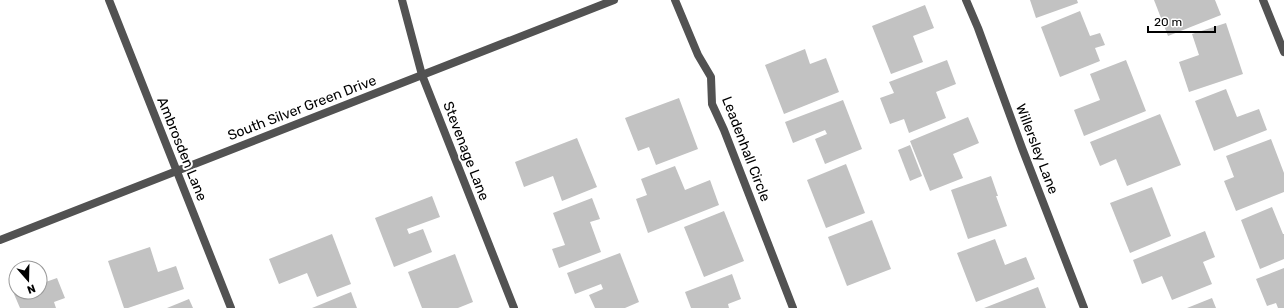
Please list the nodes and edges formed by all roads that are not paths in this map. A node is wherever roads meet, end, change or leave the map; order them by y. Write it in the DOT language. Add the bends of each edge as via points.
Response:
graph roads {
  1 [pos="109,0"];
  2 [pos="402,0"];
  3 [pos="614,0"];
  4 [pos="675,0"];
  5 [pos="966,0"];
  6 [pos="1263,0"];
  7 [pos="1284,52"];
  8 [pos="422,75"];
  9 [pos="177,171"];
  10 [pos="0,240"];
  11 [pos="231,308"];
  12 [pos="514,308"];
  13 [pos="794,308"];
  14 [pos="1084,308"];
  1 -- 9 [label="street, Ambrosden Lane"];
  2 -- 8 [label="street, Stevenage Lane"];
  3 -- 8 [label="street, South Silver Green Drive"];
  4 -- 13 [label="street, Leadenhall Circle" via="698,55 711,78 712,104"];
  5 -- 14 [label="street, Willersley Lane"];
  6 -- 7 [label="street"];
  8 -- 9 [label="street, South Silver Green Drive"];
  8 -- 12 [label="street, Stevenage Lane"];
  9 -- 10 [label="street, South Silver Green Drive"];
  9 -- 11 [label="street, Ambrosden Lane"];
}
